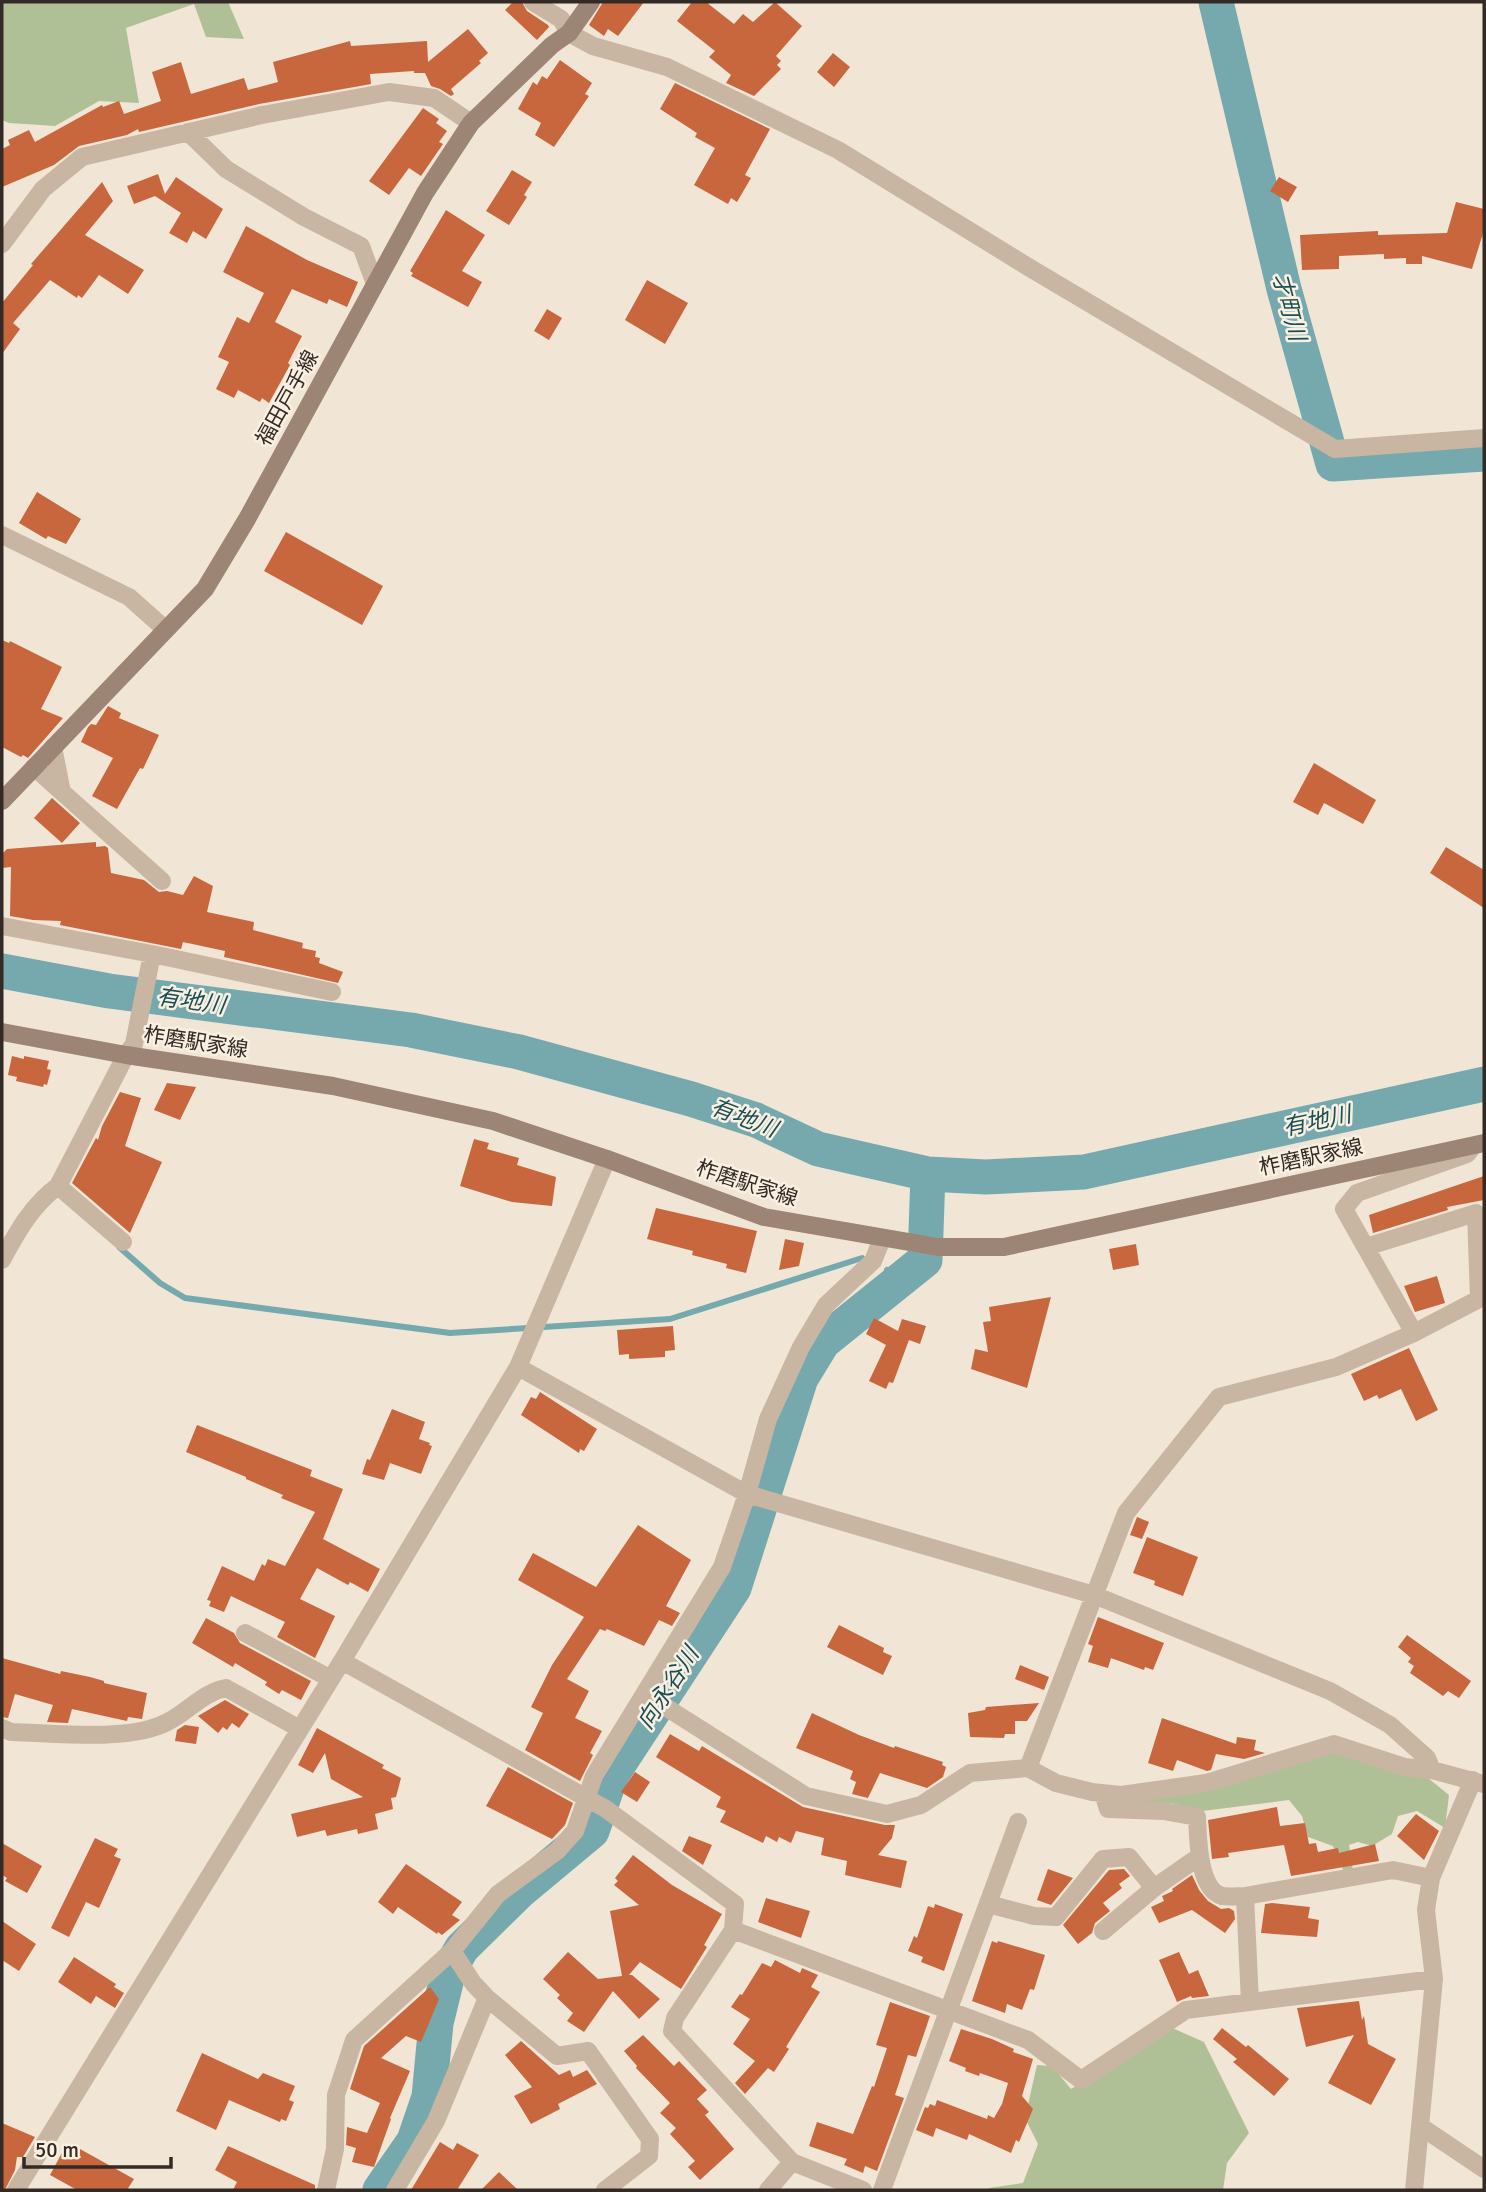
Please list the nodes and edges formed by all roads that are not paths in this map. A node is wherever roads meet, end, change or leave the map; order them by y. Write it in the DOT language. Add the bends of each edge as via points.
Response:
graph roads {
  1 [pos="533,2"];
  2 [pos="591,2"];
  3 [pos="569,33"];
  4 [pos="471,123"];
  5 [pos="188,132"];
  6 [pos="2,244"];
  7 [pos="375,284"];
  8 [pos="1484,438"];
  9 [pos="2,535"];
  10 [pos="165,629"];
  11 [pos="54,747"];
  12 [pos="34,767"];
  13 [pos="62,792"];
  14 [pos="2,801"];
  15 [pos="162,881"];
  16 [pos="2,926"];
  17 [pos="152,954"];
  18 [pos="332,992"];
  19 [pos="2,1032"];
  20 [pos="130,1049"];
  21 [pos="1479,1144"];
  22 [pos="607,1159"];
  23 [pos="58,1186"];
  24 [pos="882,1239"];
  25 [pos="123,1242"];
  26 [pos="1366,1247"];
  27 [pos="2,1260"];
  28 [pos="1414,1333"];
  29 [pos="518,1367"];
  30 [pos="747,1494"];
  31 [pos="1094,1595"];
  32 [pos="245,1633"];
  33 [pos="342,1661"];
  34 [pos="331,1679"];
  35 [pos="645,1694"];
  36 [pos="2,1728"];
  37 [pos="300,1729"];
  38 [pos="1028,1768"];
  39 [pos="1432,1770"];
  40 [pos="1479,1782"];
  41 [pos="1103,1793"];
  42 [pos="587,1798"];
  43 [pos="1018,1822"];
  44 [pos="1200,1856"];
  45 [pos="1431,1878"];
  46 [pos="1154,1888"];
  47 [pos="1245,1896"];
  48 [pos="988,1904"];
  49 [pos="733,1930"];
  50 [pos="1103,1931"];
  51 [pos="452,1951"];
  52 [pos="1434,1979"];
  53 [pos="487,1998"];
  54 [pos="1250,2002"];
  55 [pos="949,2010"];
  56 [pos="1420,2126"];
  57 [pos="792,2162"];
  58 [pos="1484,2169"];
  59 [pos="16,2190"];
  60 [pos="326,2190"];
  61 [pos="395,2190"];
  62 [pos="605,2190"];
  63 [pos="768,2190"];
  64 [pos="863,2190"];
  65 [pos="881,2190"];
  66 [pos="1414,2190"];
  1 -- 3 [label="street" via="561,19"];
  2 -- 3 [label="main road, 福田戸手線"];
  3 -- 4 [label="main road, 福田戸手線"];
  3 -- 8 [label="street" via="593,46 667,67 838,150 1335,449"];
  4 -- 5 [label="street" via="433,98 389,92"];
  4 -- 7 [label="main road, 福田戸手線" via="425,193"];
  5 -- 6 [label="street" via="82,158 43,189"];
  5 -- 7 [label="street" via="226,169 361,246"];
  7 -- 10 [label="main road, 福田戸手線" via="205,589"];
  9 -- 10 [label="street" via="129,597"];
  10 -- 11 [label="main road, 福田戸手線"];
  11 -- 12 [label="main road, 福田戸手線"];
  11 -- 13 [label="street"];
  12 -- 13 [label="street"];
  12 -- 14 [label="main road, 福田戸手線"];
  13 -- 15 [label="street"];
  16 -- 17 [label="street"];
  17 -- 18 [label="street"];
  17 -- 20 [label="street"];
  19 -- 20 [label="main road, 柞磨駅家線"];
  20 -- 22 [label="main road, 柞磨駅家線" via="346,1088 494,1121"];
  20 -- 23 [label="street"];
  21 -- 24 [label="main road, 柞磨駅家線" via="1004,1247 938,1247"];
  21 -- 26 [label="street" via="1467,1154 1357,1193 1344,1209"];
  22 -- 24 [label="main road, 柞磨駅家線" via="764,1217"];
  22 -- 29 [label="street"];
  23 -- 25 [label="street"];
  23 -- 27 [label="street" via="41,1199"];
  24 -- 30 [label="street" via="873,1261 826,1305 801,1347 768,1419"];
  26 -- 28 [label="street"];
  26 -- 28 [label="street" via="1476,1213 1479,1299"];
  28 -- 31 [label="street" via="1336,1367 1219,1397 1126,1513"];
  29 -- 30 [label="street"];
  29 -- 33 [label="street"];
  30 -- 31 [label="street"];
  30 -- 35 [label="street" via="722,1567"];
  31 -- 38 [label="street"];
  31 -- 39 [label="street" via="1331,1691 1390,1725 1427,1758"];
  32 -- 34 [label="street"];
  33 -- 34 [label="street"];
  33 -- 42 [label="street"];
  34 -- 37 [label="street"];
  35 -- 38 [label="street" via="806,1796 887,1814 922,1805 970,1773"];
  35 -- 42 [label="street" via="594,1776"];
  36 -- 37 [label="street" via="11,1732 128,1734 162,1725 214,1690 226,1688"];
  37 -- 59 [label="street"];
  38 -- 41 [label="street" via="1056,1783"];
  39 -- 40 [label="street"];
  39 -- 41 [label="street" via="1405,1768 1334,1744 1206,1783 1121,1795"];
  40 -- 45 [label="street"];
  41 -- 44 [label="street" via="1108,1809 1163,1811 1197,1818"];
  42 -- 49 [label="street" via="735,1904"];
  42 -- 51 [label="street" via="575,1831 557,1851 498,1894"];
  43 -- 48 [label="street"];
  44 -- 46 [label="street"];
  44 -- 47 [label="street" via="1207,1885 1221,1896"];
  45 -- 47 [label="street" via="1393,1870"];
  45 -- 52 [label="street" via="1426,1910"];
  46 -- 48 [label="street" via="1129,1857 1103,1859 1056,1917"];
  46 -- 50 [label="street"];
  47 -- 54 [label="street"];
  48 -- 55 [label="street"];
  49 -- 55 [label="street"];
  49 -- 57 [label="street" via="675,2018 672,2031"];
  51 -- 53 [label="street"];
  51 -- 60 [label="street" via="354,2040 336,2095 335,2149"];
  52 -- 54 [label="street"];
  52 -- 56 [label="street"];
  53 -- 61 [label="street" via="436,2121"];
  53 -- 62 [label="street" via="557,2056 588,2051 650,2139 649,2156"];
  54 -- 55 [label="street" via="1186,2010 1081,2080 1028,2040"];
  55 -- 65 [label="street"];
  56 -- 58 [label="street"];
  56 -- 66 [label="street"];
  57 -- 63 [label="street"];
  57 -- 64 [label="street"];
}
